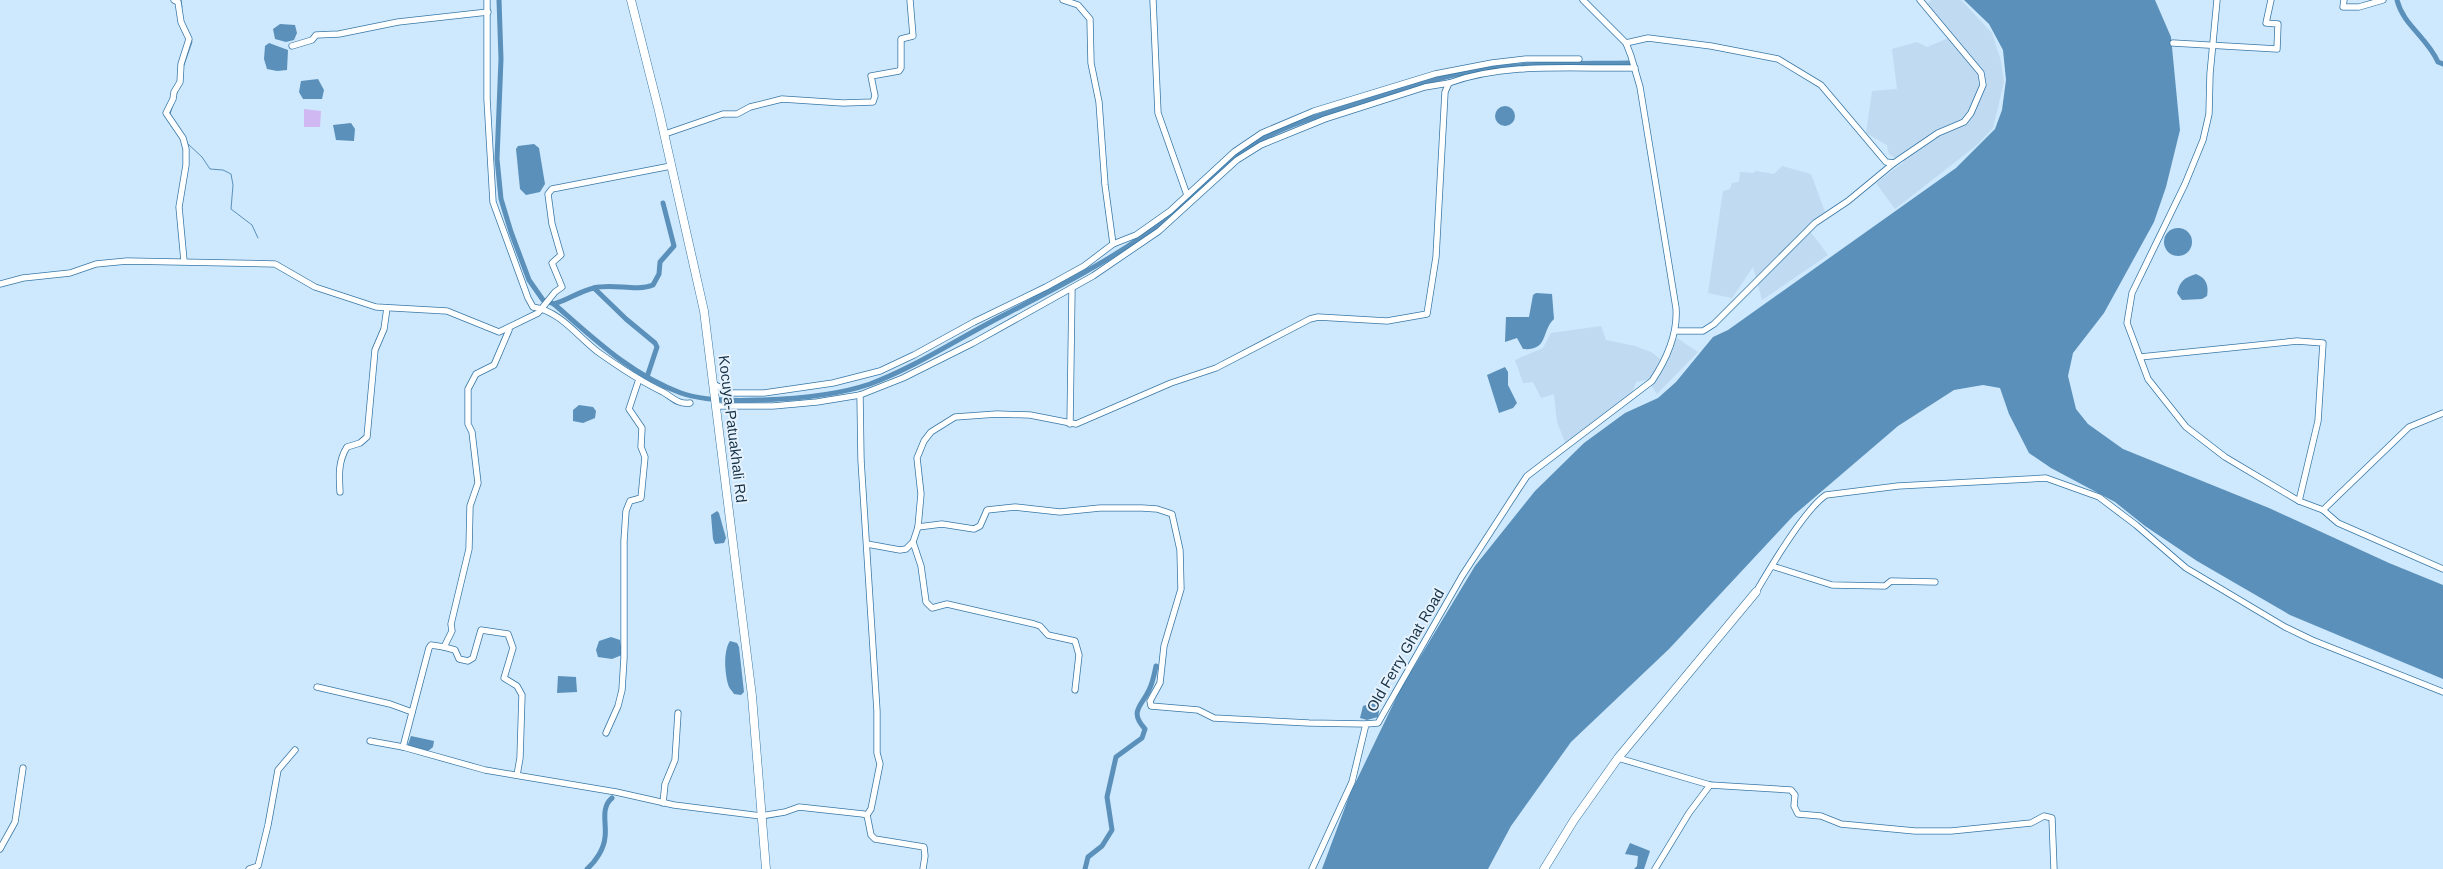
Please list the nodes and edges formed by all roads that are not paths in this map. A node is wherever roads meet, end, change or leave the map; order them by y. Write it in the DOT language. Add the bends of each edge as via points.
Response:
graph roads {
  1 [pos="174,0"];
  2 [pos="487,0"];
  3 [pos="631,0"];
  4 [pos="910,0"];
  5 [pos="1063,0"];
  6 [pos="1154,0"];
  7 [pos="1583,0"];
  8 [pos="1920,0"];
  9 [pos="2217,0"];
  10 [pos="2271,0"];
  11 [pos="2344,0"];
  12 [pos="2383,0"];
  13 [pos="488,12"];
  14 [pos="2173,43"];
  15 [pos="1626,44"];
  16 [pos="2213,45"];
  17 [pos="292,46"];
  18 [pos="1579,59"];
  19 [pos="1635,68"];
  20 [pos="1449,83"];
  21 [pos="664,134"];
  22 [pos="1894,163"];
  23 [pos="671,166"];
  24 [pos="1187,195"];
  25 [pos="1113,244"];
  26 [pos="184,261"];
  27 [pos="0,284"];
  28 [pos="1072,288"];
  29 [pos="545,306"];
  30 [pos="387,308"];
  31 [pos="509,330"];
  32 [pos="1675,330"];
  33 [pos="2140,357"];
  34 [pos="639,379"];
  35 [pos="713,386"];
  36 [pos="860,395"];
  37 [pos="690,403"];
  38 [pos="716,405"];
  39 [pos="2443,413"];
  40 [pos="1070,424"];
  41 [pos="340,492"];
  42 [pos="2299,501"];
  43 [pos="2323,510"];
  44 [pos="918,527"];
  45 [pos="913,542"];
  46 [pos="866,544"];
  47 [pos="1772,566"];
  48 [pos="2443,569"];
  49 [pos="1935,582"];
  50 [pos="1756,592"];
  51 [pos="444,647"];
  52 [pos="317,687"];
  53 [pos="1075,690"];
  54 [pos="2443,692"];
  55 [pos="412,712"];
  56 [pos="678,713"];
  57 [pos="1366,724"];
  58 [pos="606,733"];
  59 [pos="370,741"];
  60 [pos="404,747"];
  61 [pos="295,750"];
  62 [pos="1618,758"];
  63 [pos="23,768"];
  64 [pos="517,775"];
  65 [pos="1710,785"];
  66 [pos="663,803"];
  67 [pos="867,815"];
  68 [pos="761,816"];
  69 [pos="0,849"];
  70 [pos="249,869"];
  71 [pos="766,869"];
  72 [pos="923,869"];
  73 [pos="1312,869"];
  74 [pos="1544,869"];
  75 [pos="1655,869"];
  76 [pos="2054,869"];
  1 -- 26 [label="street" via="178,2 181,22 189,39 181,64 180,82 166,113 186,149 179,207"];
  2 -- 13 [label="street"];
  3 -- 21 [label="main road, Kocuya-Patuakhali Rd"];
  4 -- 21 [label="street" via="913,35 901,39 899,71 872,76 873,102 782,99"];
  5 -- 25 [label="street" via="1078,5 1090,19 1091,63 1099,102 1104,185"];
  6 -- 24 [label="street" via="1158,113"];
  7 -- 15 [label="street"];
  8 -- 22 [label="street" via="1981,73 1983,85 1971,114 1964,122 1938,133"];
  9 -- 16 [label="street"];
  10 -- 16 [label="street" via="2266,23 2278,24 2277,49"];
  11 -- 12 [label="street" via="2343,7 2359,7"];
  13 -- 17 [label="street" via="316,35 312,40"];
  13 -- 29 [label="street" via="487,91 493,202 528,298 533,307"];
  14 -- 16 [label="street"];
  15 -- 19 [label="street"];
  15 -- 22 [label="street" via="1648,38 1778,59 1821,85 1886,162"];
  16 -- 33 [label="street" via="2209,114 2203,140 2132,293 2127,323"];
  18 -- 24 [label="street" via="1526,59 1471,66 1314,111 1248,141"];
  19 -- 20 [label="street" via="1507,71"];
  19 -- 32 [label="street" via="1671,267"];
  20 -- 28 [label="street" via="1425,87 1324,119 1261,145 1237,160 1154,235"];
  20 -- 40 [label="street" via="1445,92 1436,250 1427,314 1387,321 1310,319 1216,368"];
  21 -- 23 [label="main road, Kocuya-Patuakhali Rd"];
  22 -- 32 [label="street" via="1815,223 1714,324 1703,331"];
  23 -- 29 [label="street" via="550,191 552,224 561,254 552,264 562,287"];
  23 -- 35 [label="main road, Kocuya-Patuakhali Rd" via="704,311"];
  24 -- 25 [label="street" via="1158,221 1133,237"];
  25 -- 35 [label="street" via="1084,266 1046,287 880,371 833,383 764,393 732,392"];
  26 -- 27 [label="street" via="113,262"];
  26 -- 30 [label="street" via="275,264 315,287"];
  28 -- 36 [label="street" via="918,371"];
  28 -- 40 [label="street"];
  29 -- 30 [label="street" via="499,332 447,311"];
  29 -- 34 [label="street" via="597,351"];
  30 -- 41 [label="street" via="384,329 375,350 367,437 360,443 347,446 343,453 339,468"];
  31 -- 51 [label="street" via="494,365 476,374 468,388 468,424 472,432 478,483 470,506 467,558 452,631"];
  32 -- 57 [label="street, Old Ferry Ghat Road" via="1652,382 1528,476 1462,576 1378,723"];
  33 -- 42 [label="street" via="2148,379 2186,427 2225,457"];
  33 -- 42 [label="street" via="2297,341 2323,343 2318,421"];
  34 -- 37 [label="street" via="677,401"];
  34 -- 58 [label="street" via="629,409 642,428 641,447 645,457 643,492 641,498 628,502 626,511 622,690"];
  35 -- 38 [label="main road, Kocuya-Patuakhali Rd"];
  36 -- 38 [label="street" via="802,404"];
  36 -- 46 [label="street"];
  38 -- 68 [label="main road, Kocuya-Patuakhali Rd" via="752,696"];
  39 -- 43 [label="street" via="2408,427"];
  40 -- 44 [label="street" via="1030,415 974,415 955,417 931,432 917,458 921,494"];
  42 -- 43 [label="street"];
  43 -- 48 [label="street" via="2338,522"];
  44 -- 45 [label="street"];
  44 -- 57 [label="street" via="942,524 974,529 980,526 987,510 1004,508 1060,512 1142,508 1168,512 1176,526 1181,589 1164,646 1160,683 1150,701 1151,706 1198,710 1214,718"];
  45 -- 46 [label="street" via="900,550"];
  45 -- 53 [label="street" via="921,566 926,602 932,608 948,604 984,611 1034,624 1048,634 1076,641 1079,673"];
  46 -- 67 [label="street" via="880,764"];
  47 -- 49 [label="street" via="1832,585 1885,586 1891,581"];
  47 -- 50 [label="street"];
  47 -- 54 [label="street" via="1818,500 1826,495 1898,486 2046,478 2098,497 2186,568 2286,627 2320,644"];
  50 -- 62 [label="main road"];
  51 -- 55 [label="street" via="432,645 429,648"];
  51 -- 64 [label="street" via="455,650 459,659 468,661 474,658 481,630 508,634 514,648 504,678 517,686 522,695"];
  52 -- 55 [label="street"];
  55 -- 60 [label="street"];
  56 -- 66 [label="street" via="675,760 665,784"];
  57 -- 73 [label="street, Old Ferry Ghat Road" via="1352,782"];
  59 -- 60 [label="street"];
  60 -- 64 [label="street" via="454,763"];
  61 -- 70 [label="street" via="278,770 258,866"];
  62 -- 65 [label="street"];
  62 -- 74 [label="main road"];
  63 -- 69 [label="street" via="15,822"];
  64 -- 66 [label="street"];
  65 -- 75 [label="street"];
  65 -- 76 [label="street" via="1791,790 1798,814 1820,816 1841,824 1888,829 1951,831 2031,824 2044,816 2052,818"];
  66 -- 68 [label="street"];
  67 -- 68 [label="street" via="800,807"];
  67 -- 72 [label="street" via="871,835 875,839 924,847"];
  68 -- 71 [label="main road, Kocuya-Patuakhali Rd"];
}
